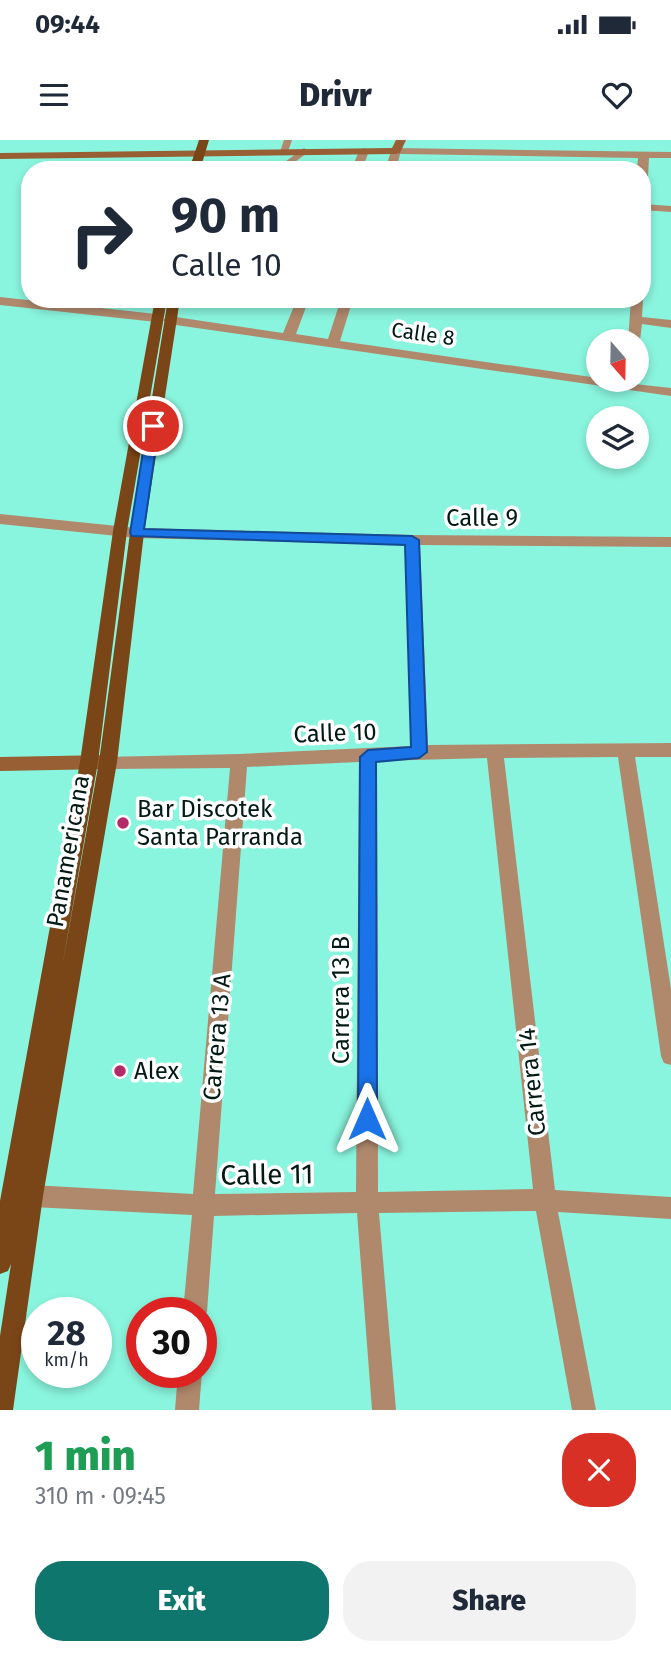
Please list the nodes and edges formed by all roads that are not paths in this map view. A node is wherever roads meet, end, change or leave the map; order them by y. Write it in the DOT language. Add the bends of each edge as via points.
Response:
graph roads {
  1 [pos="204,140"];
  2 [pos="286,146"];
  3 [pos="367,146"];
  4 [pos="399,146"];
  5 [pos="209,148"];
  6 [pos="304,151"];
  7 [pos="671,155"];
  8 [pos="0,156"];
  9 [pos="644,156"];
  10 [pos="290,161"];
  11 [pos="644,161"];
  12 [pos="651,208"];
  13 [pos="671,209"];
  14 [pos="0,301"];
  15 [pos="21,303"];
  16 [pos="63,308"];
  17 [pos="162,308"];
  18 [pos="169,308"];
  19 [pos="299,308"];
  20 [pos="345,308"];
  21 [pos="637,308"];
  22 [pos="163,319"];
  23 [pos="636,320"];
  24 [pos="671,324"];
  25 [pos="635,329"];
  26 [pos="288,337"];
  27 [pos="333,343"];
  28 [pos="586,376"];
  29 [pos="649,387"];
  30 [pos="671,392"];
  31 [pos="0,519"];
  32 [pos="128,532"];
  33 [pos="412,540"];
  34 [pos="671,542"];
  35 [pos="671,750"];
  36 [pos="495,751"];
  37 [pos="419,752"];
  38 [pos="626,752"];
  39 [pos="368,757"];
  40 [pos="239,761"];
  41 [pos="89,762"];
  42 [pos="108,762"];
  43 [pos="0,764"];
  44 [pos="671,1056"];
  45 [pos="32,1196"];
  46 [pos="545,1199"];
  47 [pos="367,1203"];
  48 [pos="203,1205"];
  49 [pos="671,1208"];
  50 [pos="1,1254"];
  51 [pos="196,1297"];
  52 [pos="189,1388"];
  53 [pos="1,1410"];
  54 [pos="187,1410"];
  55 [pos="384,1410"];
  56 [pos="584,1410"];
  1 -- 5 [label="main road"];
  2 -- 5 [label="street"];
  2 -- 6 [label="street"];
  3 -- 4 [label="street"];
  3 -- 6 [label="street"];
  4 -- 9 [label="street"];
  5 -- 8 [label="street"];
  6 -- 10 [label="lane"];
  7 -- 9 [label="street"];
  9 -- 11 [label="street"];
  12 -- 13 [label="street"];
  14 -- 15 [label="street, Calle 8"];
  16 -- 22 [label="street, Calle 8"];
  17 -- 22 [label="main road, Panamericana"];
  18 -- 22 [label="main road, Panamericana"];
  19 -- 26 [label="street"];
  20 -- 27 [label="street"];
  21 -- 23 [label="street"];
  22 -- 26 [label="street, Calle 8"];
  22 -- 32 [label="main road, Panamericana"];
  23 -- 24 [label="street"];
  23 -- 25 [label="street"];
  26 -- 27 [label="street, Calle 8"];
  27 -- 28 [label="street, Calle 8"];
  29 -- 30 [label="street, Calle 8"];
  31 -- 32 [label="street, Calle 9"];
  32 -- 33 [label="street, Calle 9"];
  32 -- 41 [label="main road, Panamericana"];
  32 -- 42 [label="main road, Panamericana"];
  33 -- 34 [label="street, Calle 9"];
  33 -- 37 [label="street"];
  35 -- 38 [label="street, Calle 10"];
  36 -- 37 [label="street, Calle 10"];
  36 -- 38 [label="street, Calle 10"];
  36 -- 46 [label="street, Carrera 14"];
  37 -- 39 [label="street, Calle 10"];
  38 -- 44 [label="street"];
  39 -- 40 [label="street, Calle 10"];
  39 -- 47 [label="street, Carrera 13 B"];
  40 -- 42 [label="street, Calle 10"];
  40 -- 48 [label="street, Carrera 13 A"];
  41 -- 42 [label="street, Calle 10"];
  41 -- 43 [label="street, Calle 10"];
  41 -- 50 [label="main road, Panamericana"];
  42 -- 45 [label="main road, Panamericana"];
  45 -- 48 [label="street, Calle 11"];
  45 -- 53 [label="main road, Panamericana"];
  46 -- 47 [label="street, Calle 11"];
  46 -- 49 [label="street, Calle 11"];
  46 -- 56 [label="street, Carrera 14"];
  47 -- 48 [label="street, Calle 11"];
  47 -- 55 [label="street, Carrera 13 B"];
  48 -- 51 [label="street, Carrera 13 A"];
  52 -- 54 [label="street"];
}
